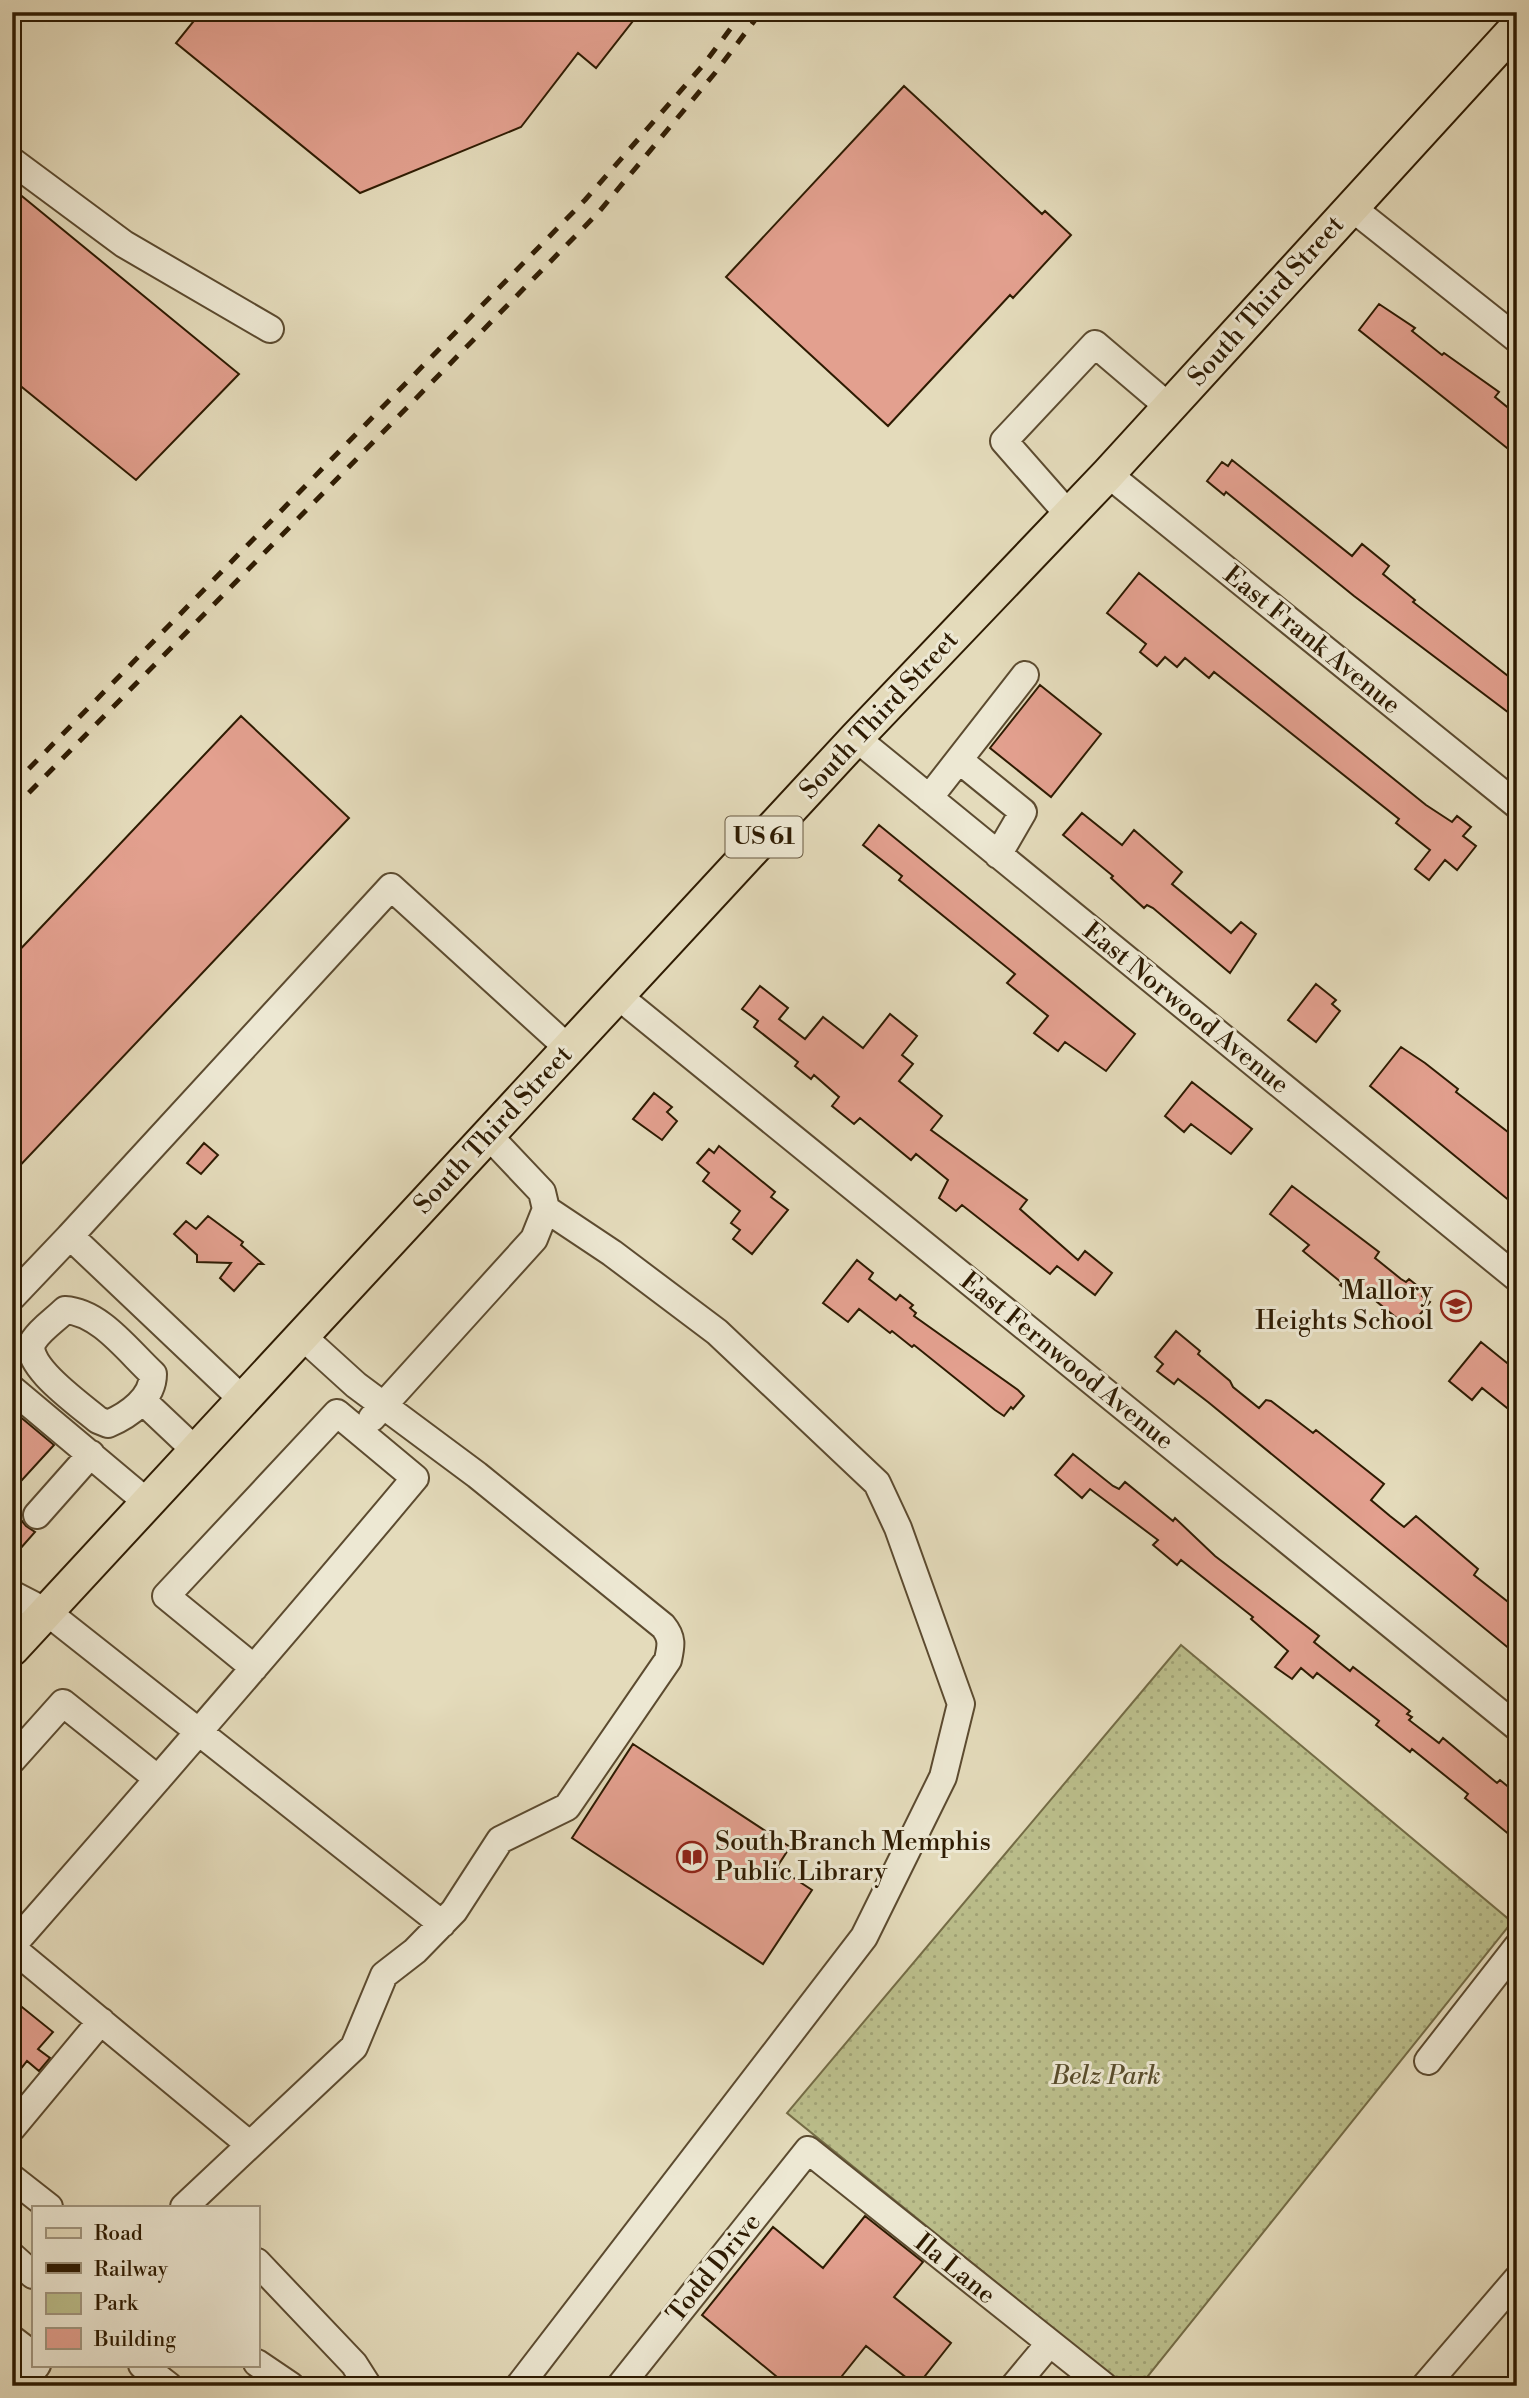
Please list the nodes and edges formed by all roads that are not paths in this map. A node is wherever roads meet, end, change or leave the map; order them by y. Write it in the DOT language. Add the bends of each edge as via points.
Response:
graph roads {
  1 [pos="1517,27"];
  2 [pos="12,161"];
  3 [pos="1351,207"];
  4 [pos="270,329"];
  5 [pos="1517,339"];
  6 [pos="1169,407"];
  7 [pos="1108,474"];
  8 [pos="1069,515"];
  9 [pos="1025,675"];
  10 [pos="856,738"];
  11 [pos="959,760"];
  12 [pos="929,798"];
  13 [pos="1517,806"];
  14 [pos="998,855"];
  15 [pos="617,995"];
  16 [pos="568,1048"];
  17 [pos="488,1135"];
  18 [pos="546,1209"];
  19 [pos="71,1236"];
  20 [pos="1517,1278"];
  21 [pos="12,1297"];
  22 [pos="302,1336"];
  23 [pos="12,1389"];
  24 [pos="243,1400"];
  25 [pos="144,1401"];
  26 [pos="384,1406"];
  27 [pos="360,1432"];
  28 [pos="196,1451"];
  29 [pos="91,1454"];
  30 [pos="148,1503"];
  31 [pos="37,1515"];
  32 [pos="12,1594"];
  33 [pos="47,1612"];
  34 [pos="12,1649"];
  35 [pos="254,1668"];
  36 [pos="1517,1727"];
  37 [pos="198,1733"];
  38 [pos="12,1760"];
  39 [pos="158,1779"];
  40 [pos="442,1924"];
  41 [pos="12,1947"];
  42 [pos="1517,1947"];
  43 [pos="101,2021"];
  44 [pos="1428,2061"];
  45 [pos="12,2128"];
  46 [pos="250,2145"];
  47 [pos="808,2150"];
  48 [pos="12,2178"];
  49 [pos="195,2204"];
  50 [pos="48,2206"];
  51 [pos="12,2256"];
  52 [pos="259,2264"];
  53 [pos="32,2274"];
  54 [pos="1517,2278"];
  55 [pos="12,2339"];
  56 [pos="1049,2344"];
  57 [pos="32,2354"];
  58 [pos="259,2364"];
  59 [pos="143,2366"];
  60 [pos="169,2386"];
  61 [pos="291,2386"];
  62 [pos="368,2386"];
  63 [pos="519,2386"];
  64 [pos="620,2386"];
  65 [pos="1014,2386"];
  66 [pos="1104,2386"];
  67 [pos="1425,2386"];
  1 -- 3 [label="main road, South Third Street / US 61"];
  2 -- 4 [label="street" via="124,244"];
  3 -- 5 [label="street"];
  3 -- 6 [label="main road, South Third Street / US 61"];
  6 -- 7 [label="main road, South Third Street / US 61"];
  6 -- 8 [label="street" via="1095,344 1004,441"];
  7 -- 8 [label="main road, South Third Street / US 61"];
  7 -- 13 [label="street, East Frank Avenue"];
  8 -- 10 [label="main road, South Third Street / US 61"];
  9 -- 11 [label="street"];
  10 -- 12 [label="street, East Norwood Avenue"];
  10 -- 15 [label="main road, South Third Street / US 61"];
  11 -- 12 [label="street"];
  11 -- 14 [label="street" via="1023,812"];
  12 -- 14 [label="street, East Norwood Avenue"];
  14 -- 20 [label="street, East Norwood Avenue"];
  15 -- 16 [label="main road, South Third Street / US 61"];
  15 -- 36 [label="street, East Fernwood Avenue"];
  16 -- 17 [label="main road, South Third Street / US 61"];
  16 -- 19 [label="street" via="391,887"];
  17 -- 18 [label="street" via="542,1192"];
  17 -- 22 [label="main road, South Third Street / US 61"];
  18 -- 26 [label="street" via="534,1239"];
  18 -- 63 [label="street" via="717,1332 877,1483 898,1528 961,1704 943,1777 864,1937"];
  19 -- 21 [label="street"];
  19 -- 24 [label="street"];
  22 -- 24 [label="main road, South Third Street / US 61"];
  22 -- 26 [label="street"];
  23 -- 29 [label="street"];
  24 -- 28 [label="main road, South Third Street / US 61"];
  25 -- 25 [label="street" via="153,1374 86,1314 65,1310 33,1341 30,1351 35,1364 98,1420 108,1424"];
  25 -- 28 [label="street"];
  26 -- 27 [label="street"];
  26 -- 40 [label="street" via="477,1475 671,1636 668,1660 567,1807 500,1840"];
  27 -- 35 [label="street" via="415,1478"];
  27 -- 35 [label="street" via="337,1413 166,1596"];
  28 -- 30 [label="main road, South Third Street / US 61"];
  29 -- 30 [label="street"];
  29 -- 31 [label="street"];
  30 -- 33 [label="main road, South Third Street / US 61"];
  32 -- 33 [label="street"];
  33 -- 34 [label="main road, South Third Street / US 61"];
  33 -- 37 [label="street"];
  35 -- 37 [label="street"];
  37 -- 39 [label="street"];
  37 -- 40 [label="street"];
  38 -- 39 [label="street" via="63,1703"];
  39 -- 41 [label="street"];
  40 -- 46 [label="street" via="384,1975 354,2047"];
  41 -- 43 [label="street"];
  42 -- 44 [label="street"];
  43 -- 45 [label="street"];
  43 -- 46 [label="street"];
  46 -- 49 [label="street"];
  47 -- 56 [label="street, Ila Lane"];
  47 -- 64 [label="street, Todd Drive"];
  48 -- 50 [label="street"];
  51 -- 53 [label="street"];
  52 -- 62 [label="street" via="354,2364"];
  54 -- 67 [label="street"];
  55 -- 57 [label="street"];
  56 -- 65 [label="street"];
  56 -- 66 [label="street, Ila Lane"];
  58 -- 61 [label="street"];
  59 -- 60 [label="street"];
}
